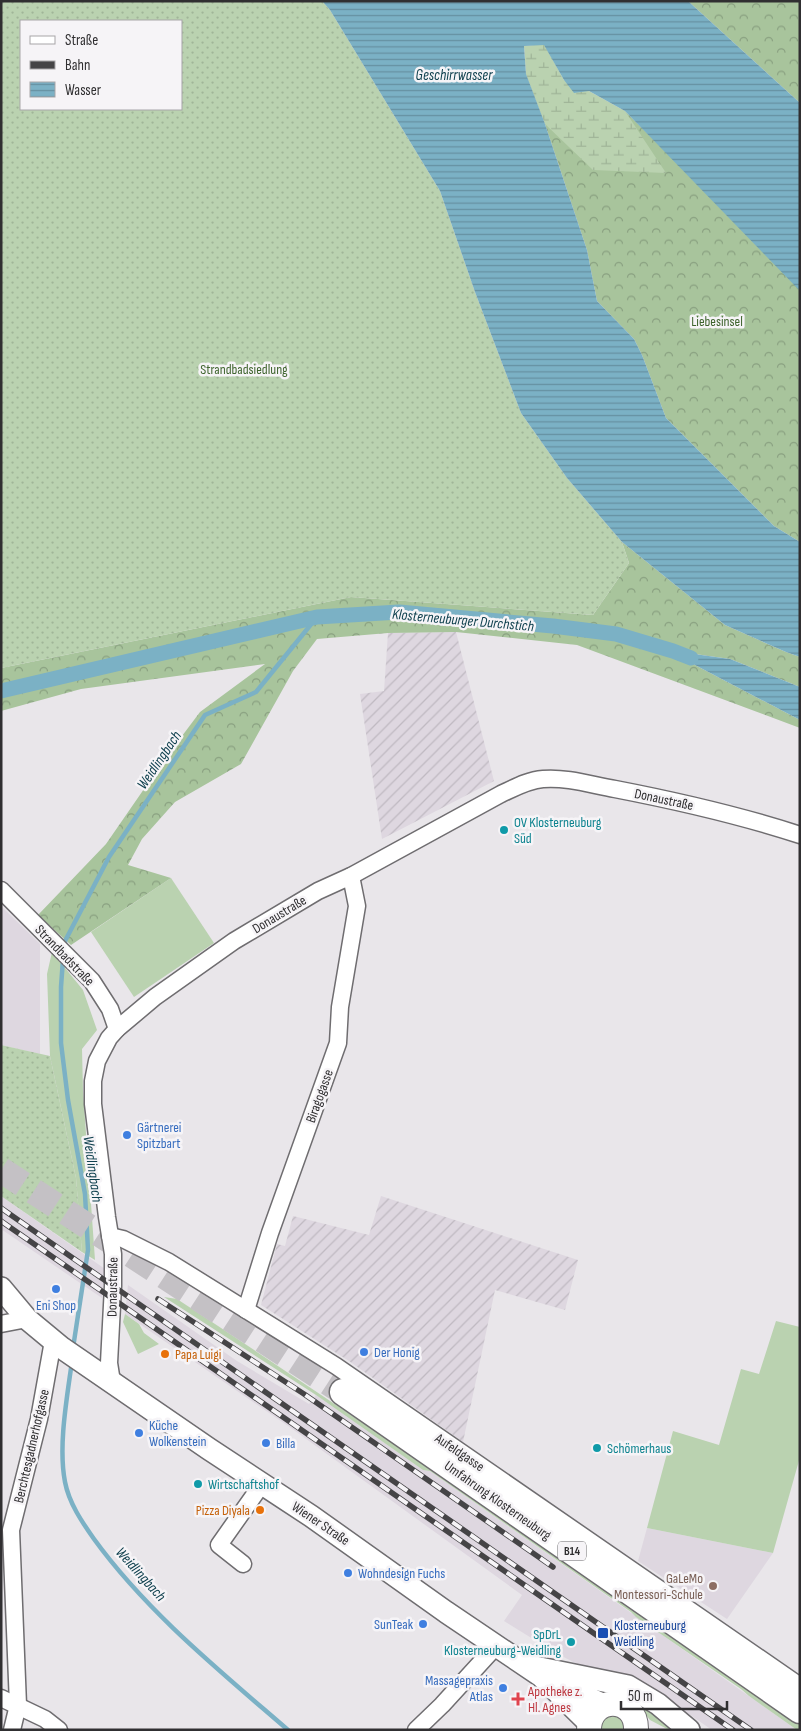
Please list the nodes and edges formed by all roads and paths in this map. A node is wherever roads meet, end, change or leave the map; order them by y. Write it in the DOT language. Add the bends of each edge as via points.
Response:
graph roads {
  1 [pos="800,835"];
  2 [pos="352,882"];
  3 [pos="1,890"];
  4 [pos="117,1029"];
  5 [pos="110,1236"];
  6 [pos="1,1288"];
  7 [pos="246,1310"];
  8 [pos="27,1319"];
  9 [pos="1,1324"];
  10 [pos="57,1344"];
  11 [pos="112,1382"];
  12 [pos="344,1392"];
  13 [pos="262,1484"];
  14 [pos="243,1564"];
  15 [pos="496,1646"];
  16 [pos="532,1671"];
  17 [pos="800,1686"];
  18 [pos="1,1698"];
  19 [pos="18,1704"];
  20 [pos="604,1705"];
  21 [pos="800,1710"];
  22 [pos="642,1726"];
  23 [pos="589,1727"];
  24 [pos="12,1730"];
  25 [pos="58,1730"];
  26 [pos="416,1730"];
  27 [pos="689,1730"];
  1 -- 2 [label="street, Donaustraße" via="684,803 570,780 543,779 523,783 410,843"];
  2 -- 4 [label="street, Donaustraße" via="292,906 234,941 155,997"];
  2 -- 7 [label="street, Biragogasse" via="357,906 340,1007 338,1043"];
  3 -- 4 [label="street, Strandbadstraße" via="84,972 103,996"];
  4 -- 5 [label="street, Donaustraße" via="97,1061 93,1081 93,1104"];
  5 -- 7 [label="street, Aufeldgasse" via="169,1262"];
  5 -- 11 [label="street, Donaustraße" via="113,1262 108,1363"];
  6 -- 8 [label="street, Wiener Straße"];
  7 -- 17 [label="street, Aufeldgasse" via="336,1366"];
  8 -- 9 [label="street"];
  8 -- 10 [label="street, Wiener Straße"];
  10 -- 11 [label="street, Wiener Straße"];
  10 -- 19 [label="street, Berchtesgadnerhofgasse" via="11,1530"];
  11 -- 13 [label="street, Wiener Straße"];
  12 -- 21 [label="main road, Umfahrung Klosterneuburg / B14"];
  13 -- 14 [label="street" via="219,1545"];
  13 -- 15 [label="street, Wiener Straße"];
  15 -- 16 [label="street, Wiener Straße"];
  15 -- 26 [label="street"];
  16 -- 20 [label="street, Wiener Straße"];
  16 -- 23 [label="street, Wiener Straße"];
  16 -- 27 [label="street, Wiener Straße" via="628,1686 658,1704"];
  18 -- 19 [label="street"];
  19 -- 24 [label="street, Berchtesgadnerhofgasse"];
  19 -- 25 [label="street"];
  20 -- 22 [label="main road" via="612,1703 626,1708"];
  20 -- 23 [label="main road" via="592,1716"];
}
